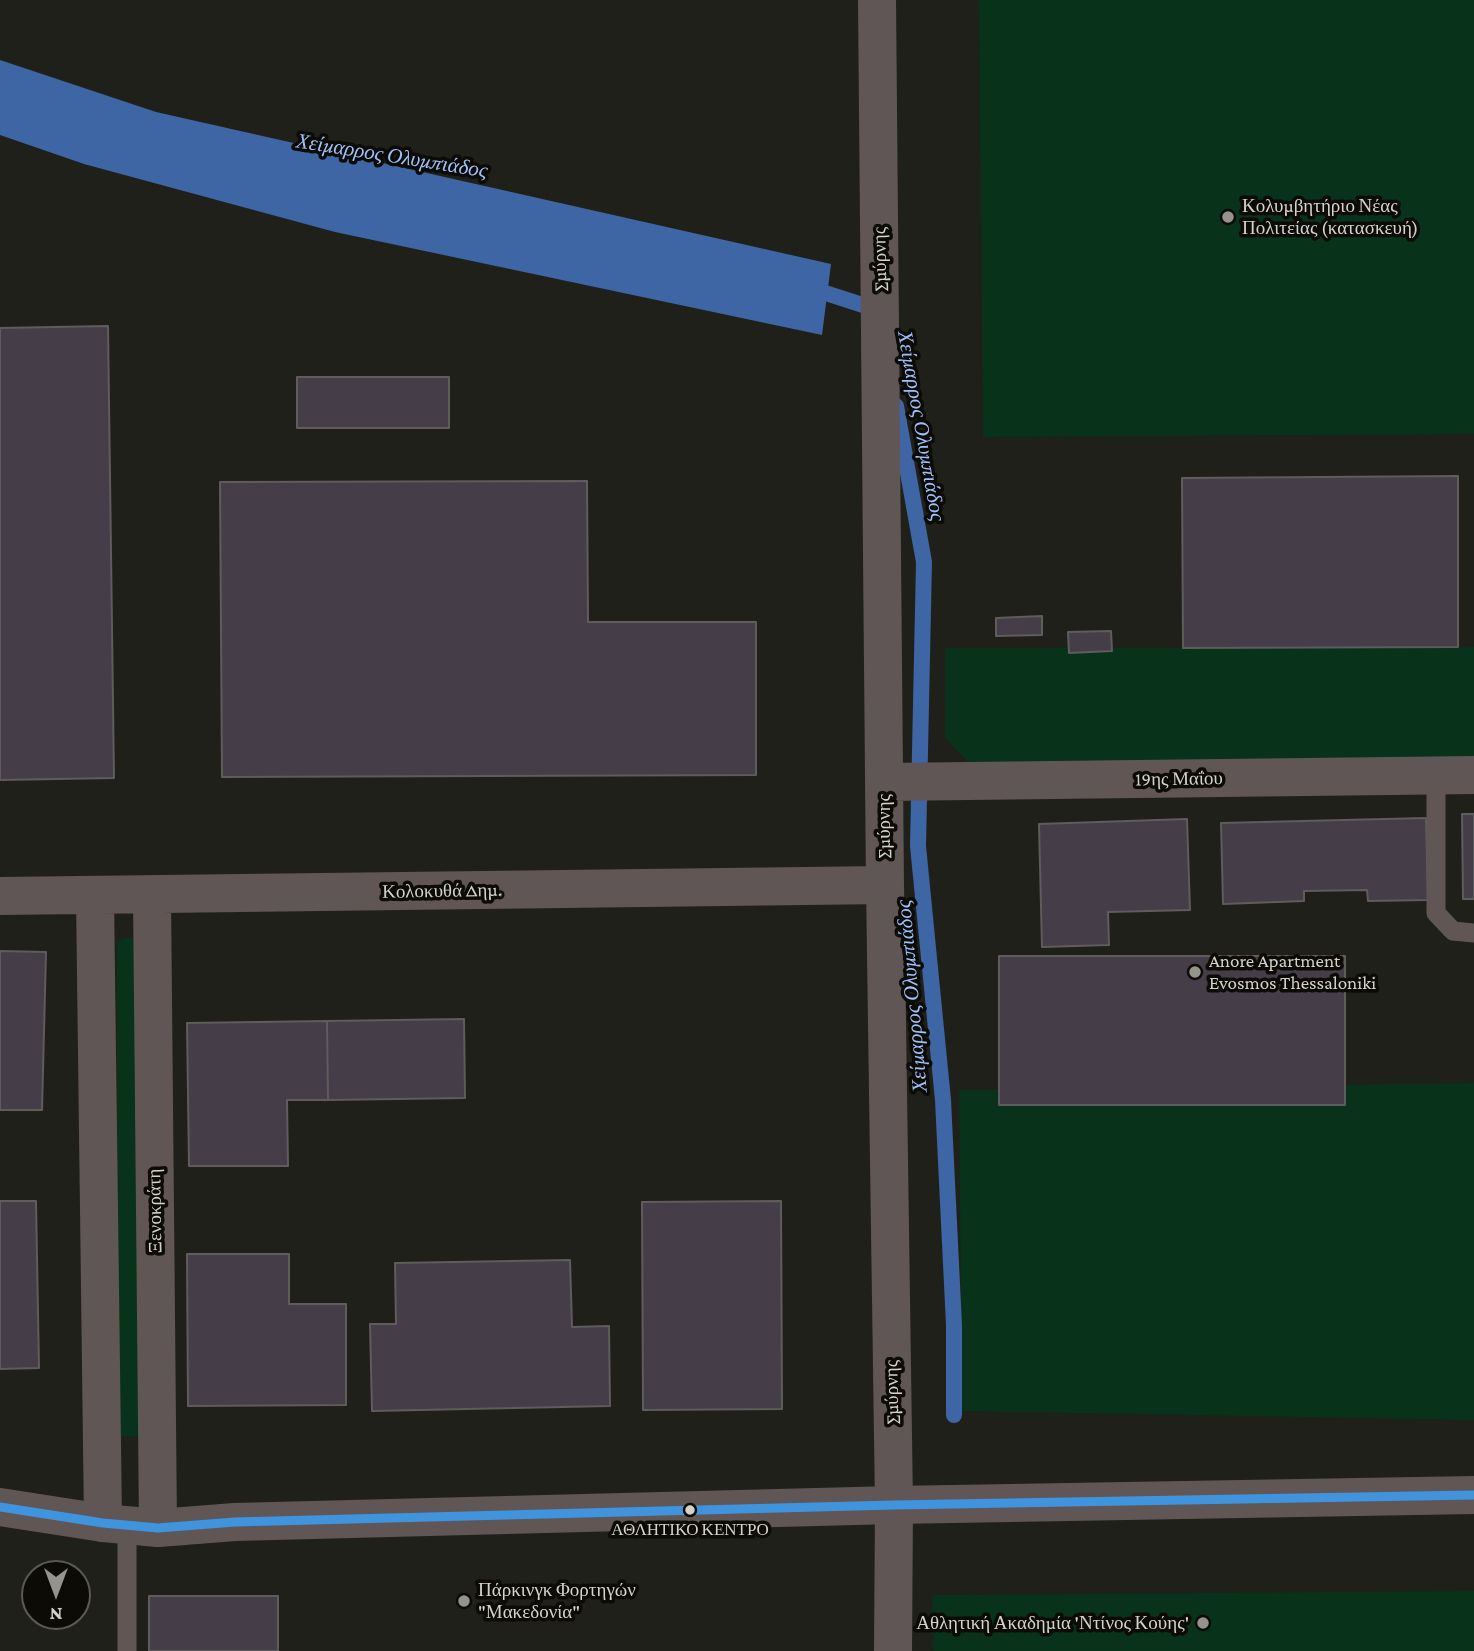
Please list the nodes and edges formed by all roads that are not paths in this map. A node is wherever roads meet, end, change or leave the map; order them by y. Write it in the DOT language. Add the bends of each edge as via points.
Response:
graph roads {
  1 [pos="877,0"];
  2 [pos="1474,775"];
  3 [pos="1436,776"];
  4 [pos="884,782"];
  5 [pos="885,885"];
  6 [pos="95,895"];
  7 [pos="152,895"];
  8 [pos="0,896"];
  9 [pos="1474,933"];
  10 [pos="1474,1495"];
  11 [pos="894,1505"];
  12 [pos="0,1507"];
  13 [pos="129,1525"];
  14 [pos="127,1651"];
  15 [pos="893,1651"];
  1 -- 4 [label="street, Σμύρνης"];
  2 -- 3 [label="street, 19ης Μαΐου"];
  3 -- 4 [label="street, 19ης Μαΐου"];
  3 -- 9 [label="lane" via="1436,913 1453,931"];
  4 -- 5 [label="street, Σμύρνης"];
  5 -- 7 [label="street, Κολοκυθά Δημ."];
  5 -- 11 [label="street, Σμύρνης"];
  6 -- 7 [label="street, Κολοκυθά Δημ."];
  6 -- 8 [label="street, Κολοκυθά Δημ."];
  6 -- 13 [label="street"];
  7 -- 13 [label="street, Ξενοκράτη"];
  10 -- 11 [label="street"];
  11 -- 13 [label="street"];
  11 -- 15 [label="street, Σμύρνης"];
  12 -- 13 [label="street"];
  13 -- 14 [label="lane"];
}
